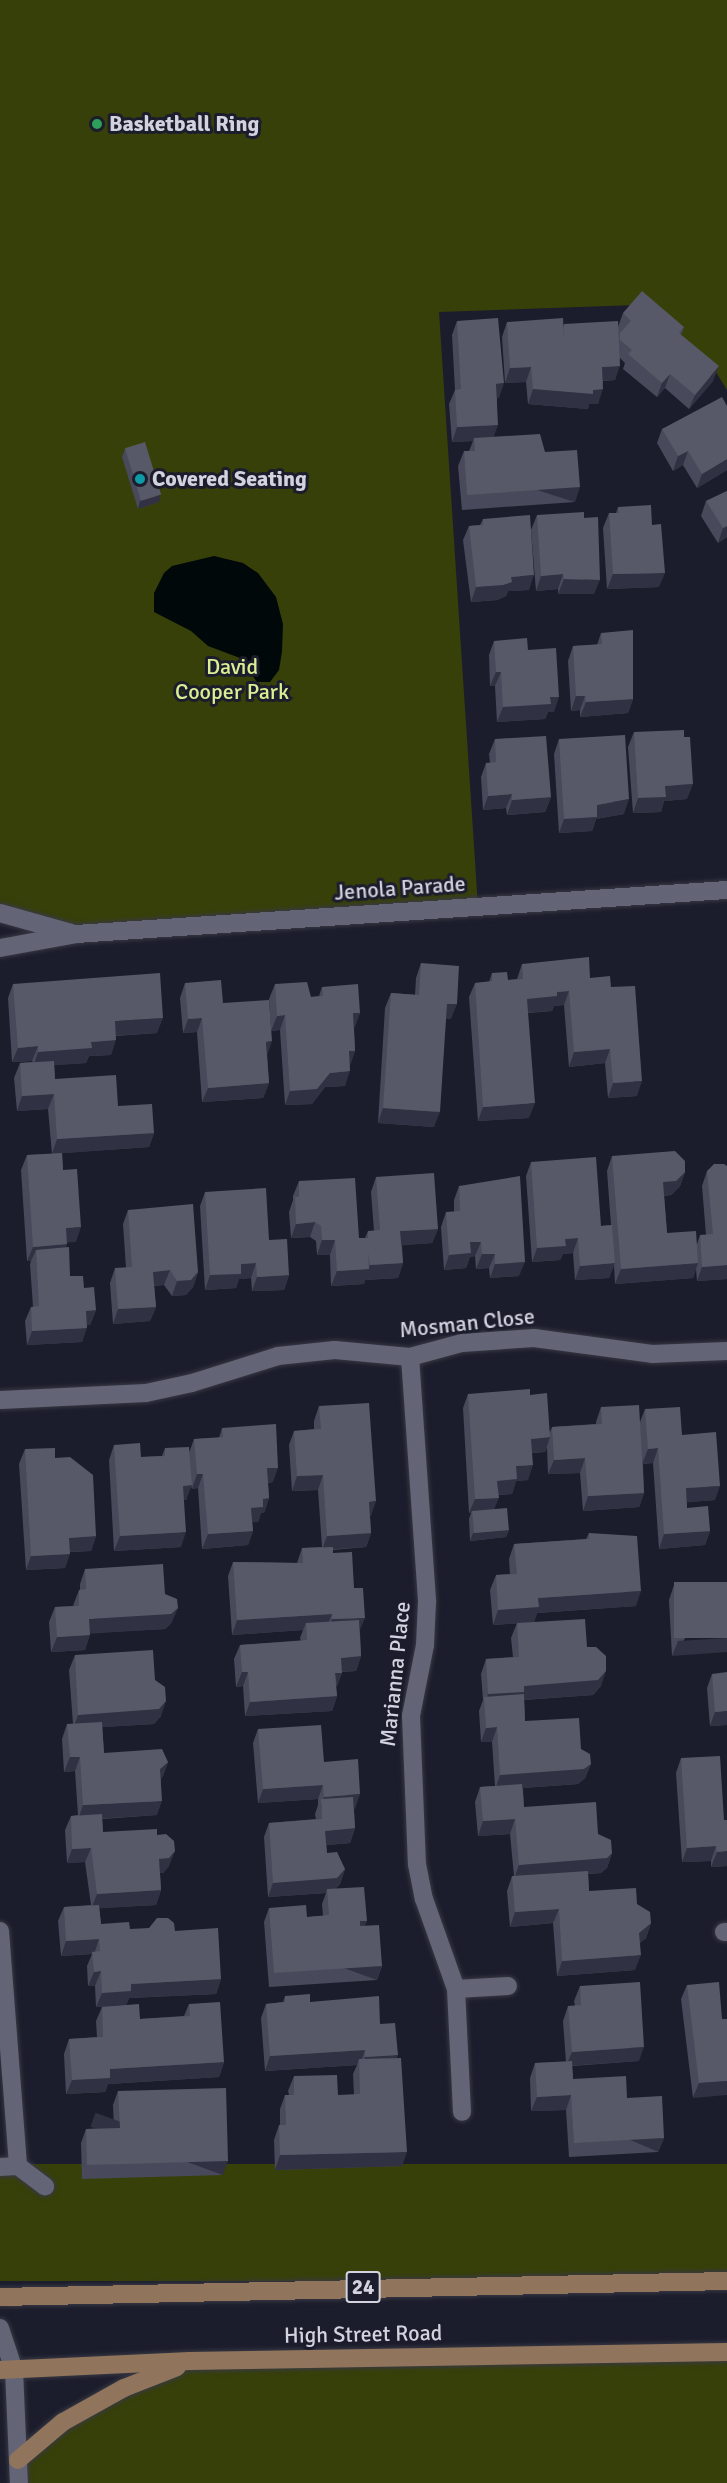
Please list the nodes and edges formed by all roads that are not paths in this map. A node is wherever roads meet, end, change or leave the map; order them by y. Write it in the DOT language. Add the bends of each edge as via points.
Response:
graph roads {
  1 [pos="727,890"];
  2 [pos="0,913"];
  3 [pos="76,934"];
  4 [pos="0,948"];
  5 [pos="727,1351"];
  6 [pos="410,1357"];
  7 [pos="0,1403"];
  8 [pos="0,1931"];
  9 [pos="508,1986"];
  10 [pos="456,1989"];
  11 [pos="462,2112"];
  12 [pos="9,2167"];
  13 [pos="45,2186"];
  14 [pos="727,2281"];
  15 [pos="0,2297"];
  16 [pos="0,2328"];
  17 [pos="727,2352"];
  18 [pos="190,2361"];
  19 [pos="7,2370"];
  20 [pos="18,2460"];
  21 [pos="19,2483"];
  1 -- 3 [label="street, Jenola Parade"];
  2 -- 3 [label="street, Jenola Parade"];
  3 -- 4 [label="street, Jenola Parade"];
  5 -- 6 [label="street, Mosman Close" via="652,1354 534,1338 462,1343"];
  6 -- 7 [label="street, Mosman Close" via="361,1350 308,1352 278,1356 146,1393"];
  6 -- 10 [label="street, Marianna Place" via="428,1602 425,1645 411,1716 417,1864 424,1899"];
  8 -- 12 [label="street"];
  9 -- 10 [label="street"];
  10 -- 11 [label="street, Marianna Place"];
  12 -- 13 [label="street"];
  14 -- 15 [label="main road, High Street Road / 24"];
  16 -- 19 [label="street"];
  17 -- 18 [label="main road, High Street Road"];
  18 -- 19 [label="main road, High Street Road"];
  18 -- 20 [label="main road" via="124,2388 63,2422"];
  19 -- 20 [label="street"];
  20 -- 21 [label="street"];
}
